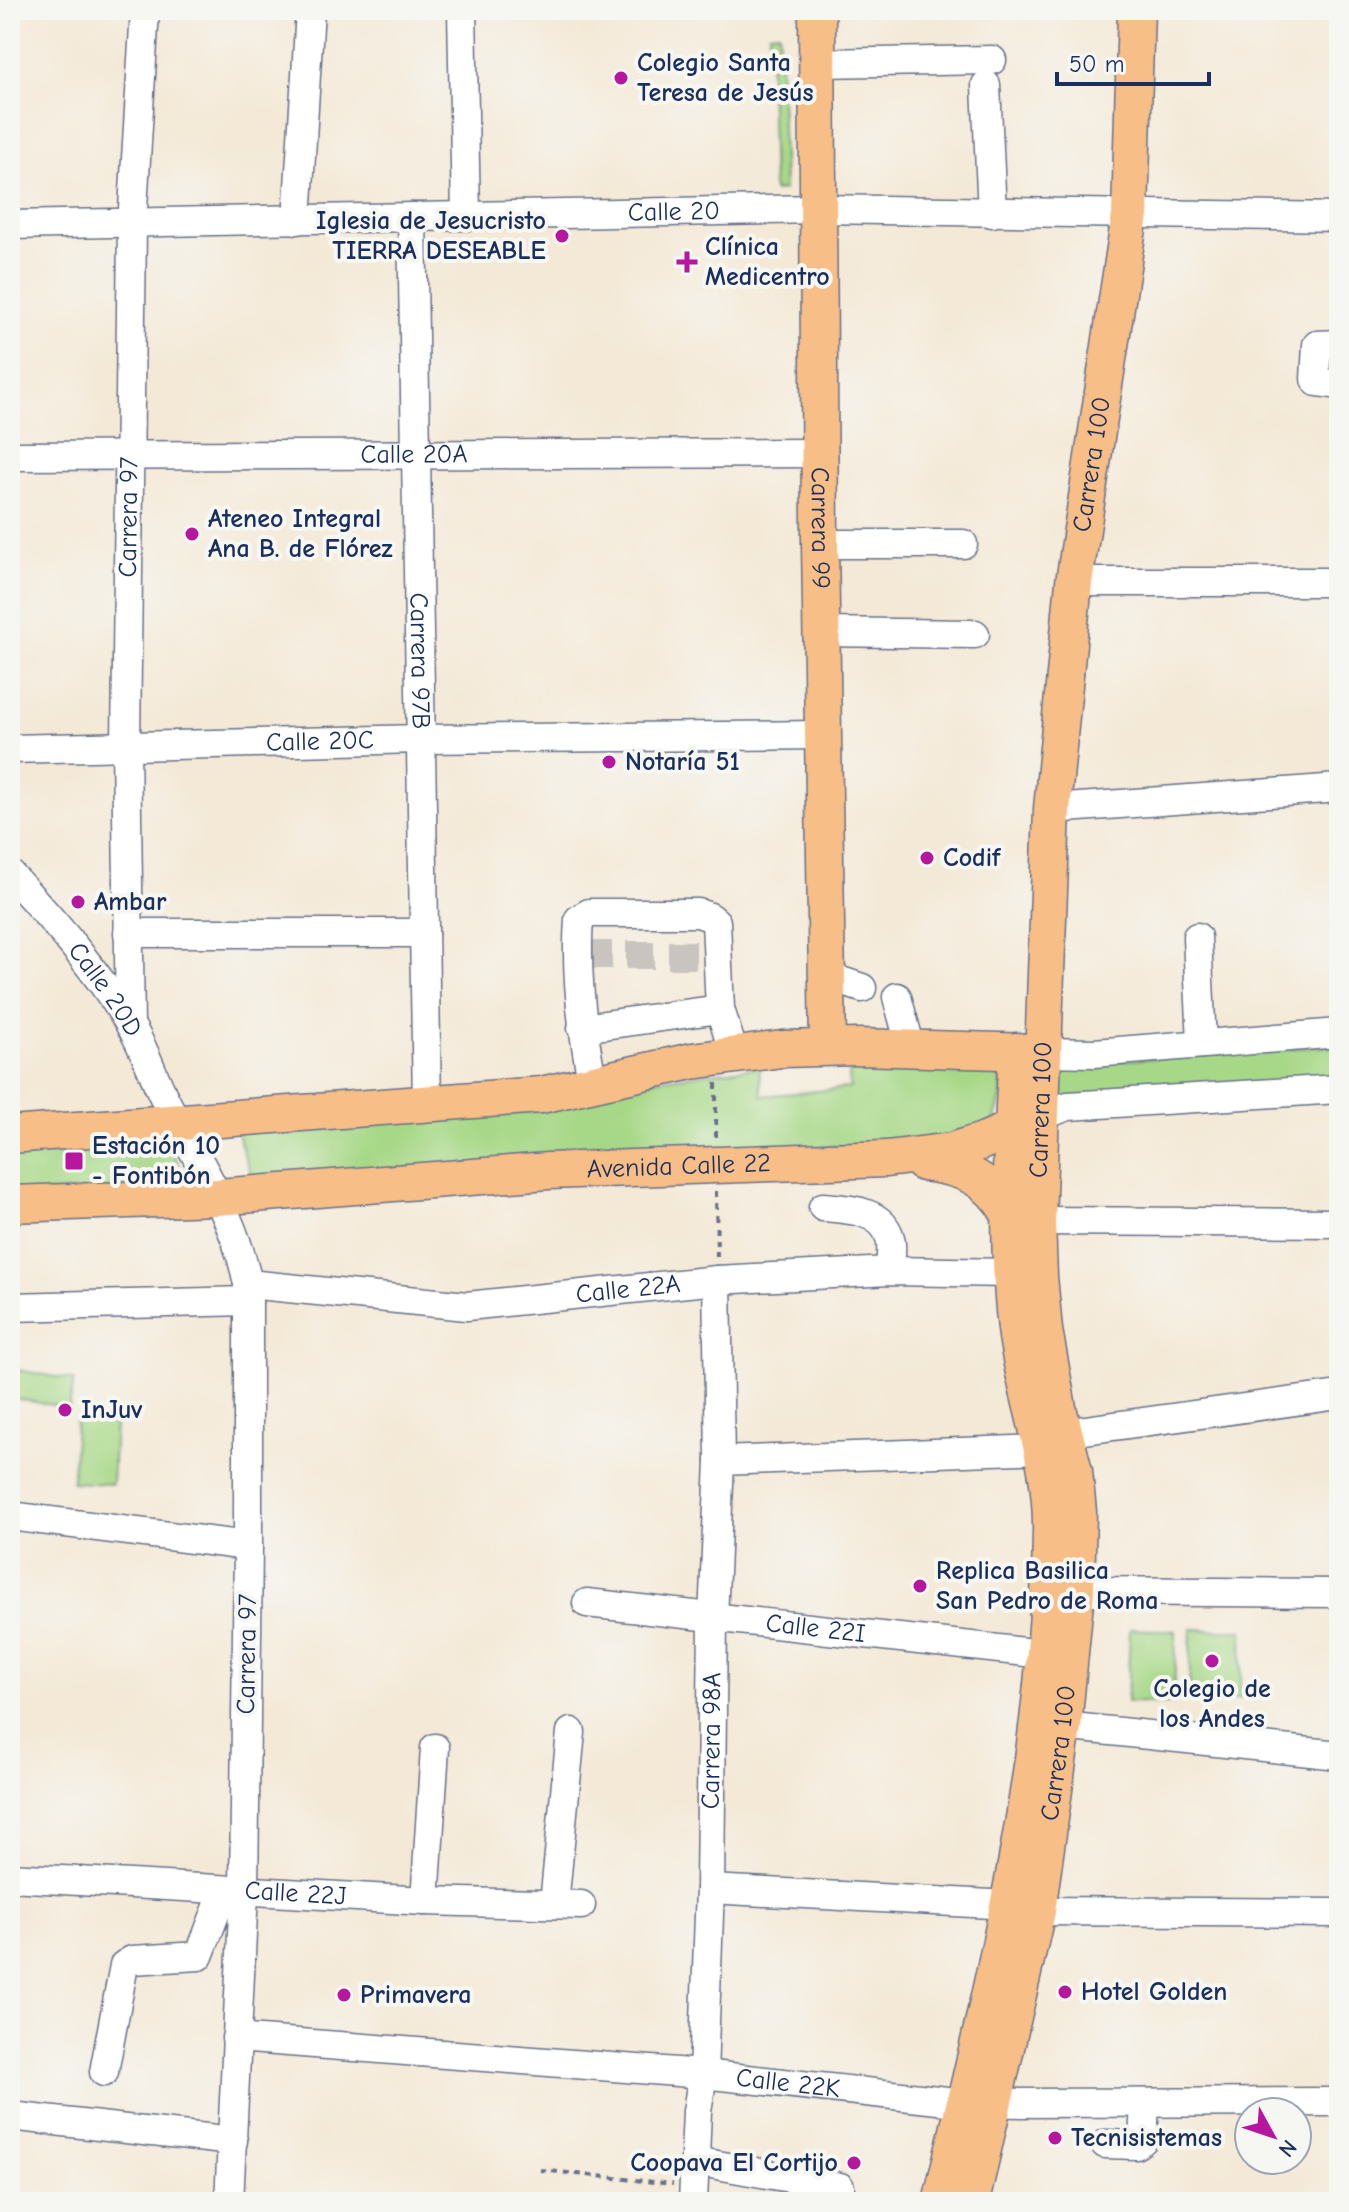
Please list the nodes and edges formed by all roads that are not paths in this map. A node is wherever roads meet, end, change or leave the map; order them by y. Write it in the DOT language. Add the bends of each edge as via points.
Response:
graph roads {
  1 [pos="145,10"];
  2 [pos="310,10"];
  3 [pos="462,10"];
  4 [pos="817,10"];
  5 [pos="1136,10"];
  6 [pos="819,63"];
  7 [pos="818,209"];
  8 [pos="992,213"];
  9 [pos="1130,215"];
  10 [pos="466,216"];
  11 [pos="412,217"];
  12 [pos="1339,217"];
  13 [pos="297,220"];
  14 [pos="10,225"];
  15 [pos="132,225"];
  16 [pos="1339,344"];
  17 [pos="1339,385"];
  18 [pos="819,453"];
  19 [pos="414,454"];
  20 [pos="10,456"];
  21 [pos="129,457"];
  22 [pos="820,544"];
  23 [pos="963,544"];
  24 [pos="1074,582"];
  25 [pos="1339,582"];
  26 [pos="821,632"];
  27 [pos="975,634"];
  28 [pos="822,735"];
  29 [pos="421,739"];
  30 [pos="126,745"];
  31 [pos="10,749"];
  32 [pos="1339,788"];
  33 [pos="1052,809"];
  34 [pos="10,874"];
  35 [pos="128,933"];
  36 [pos="424,933"];
  37 [pos="1197,937"];
  38 [pos="826,976"];
  39 [pos="862,988"];
  40 [pos="897,997"];
  41 [pos="720,1009"];
  42 [pos="130,1025"];
  43 [pos="582,1028"];
  44 [pos="1339,1033"];
  45 [pos="1202,1044"];
  46 [pos="828,1047"];
  47 [pos="911,1048"];
  48 [pos="1030,1052"];
  49 [pos="734,1054"];
  50 [pos="593,1085"];
  51 [pos="1339,1089"];
  52 [pos="427,1104"];
  53 [pos="177,1122"];
  54 [pos="1027,1122"];
  55 [pos="10,1135"];
  56 [pos="886,1159"];
  57 [pos="217,1197"];
  58 [pos="10,1204"];
  59 [pos="823,1207"];
  60 [pos="1023,1217"];
  61 [pos="1339,1223"];
  62 [pos="890,1271"];
  63 [pos="1011,1273"];
  64 [pos="717,1280"];
  65 [pos="248,1292"];
  66 [pos="10,1307"];
  67 [pos="1339,1395"];
  68 [pos="1054,1441"];
  69 [pos="720,1461"];
  70 [pos="10,1516"];
  71 [pos="248,1546"];
  72 [pos="1076,1591"];
  73 [pos="1339,1593"];
  74 [pos="587,1603"];
  75 [pos="713,1618"];
  76 [pos="1043,1654"];
  77 [pos="1063,1726"];
  78 [pos="571,1732"];
  79 [pos="435,1748"];
  80 [pos="1339,1755"];
  81 [pos="10,1877"];
  82 [pos="710,1889"];
  83 [pos="234,1891"];
  84 [pos="425,1901"];
  85 [pos="1024,1908"];
  86 [pos="1339,1913"];
  87 [pos="236,2038"];
  88 [pos="104,2072"];
  89 [pos="703,2074"];
  90 [pos="1339,2102"];
  91 [pos="1145,2103"];
  92 [pos="979,2104"];
  93 [pos="10,2116"];
  94 [pos="233,2141"];
  95 [pos="1105,2144"];
  96 [pos="694,2183"];
  97 [pos="840,2187"];
  98 [pos="229,2202"];
  99 [pos="941,2202"];
  100 [pos="971,2202"];
  1 -- 15 [label="street, Carrera 97"];
  2 -- 13 [label="street"];
  3 -- 10 [label="street"];
  4 -- 6 [label="main road, Carrera 99"];
  5 -- 9 [label="main road, Carrera 100"];
  6 -- 7 [label="main road, Carrera 99"];
  6 -- 8 [label="street" via="989,72"];
  7 -- 8 [label="street, Calle 20"];
  7 -- 10 [label="street, Calle 20"];
  7 -- 18 [label="main road, Carrera 99"];
  8 -- 9 [label="street, Calle 20"];
  9 -- 12 [label="street, Calle 20"];
  9 -- 24 [label="main road, Carrera 100"];
  10 -- 11 [label="street, Calle 20"];
  11 -- 13 [label="street, Calle 20"];
  11 -- 19 [label="street, Carrera 97B"];
  13 -- 15 [label="street, Calle 20"];
  14 -- 15 [label="street, Calle 20"];
  15 -- 21 [label="street, Carrera 97"];
  16 -- 17 [label="street" via="1317,345 1315,379"];
  18 -- 19 [label="street, Calle 20A"];
  18 -- 22 [label="main road, Carrera 99"];
  19 -- 21 [label="street, Calle 20A"];
  19 -- 29 [label="street, Carrera 97B"];
  20 -- 21 [label="street, Calle 20A"];
  21 -- 30 [label="street, Carrera 97"];
  22 -- 23 [label="street"];
  22 -- 26 [label="main road, Carrera 99"];
  24 -- 25 [label="street"];
  24 -- 33 [label="main road, Carrera 100"];
  26 -- 27 [label="street"];
  26 -- 28 [label="main road, Carrera 99"];
  28 -- 29 [label="street, Calle 20C"];
  28 -- 38 [label="main road, Carrera 99"];
  29 -- 30 [label="street, Calle 20C"];
  29 -- 36 [label="street, Carrera 97B"];
  30 -- 31 [label="street, Calle 20C"];
  30 -- 35 [label="street, Carrera 97"];
  32 -- 33 [label="street"];
  33 -- 48 [label="main road, Carrera 100"];
  34 -- 42 [label="street, Calle 20D"];
  35 -- 36 [label="street"];
  35 -- 42 [label="street, Carrera 97"];
  36 -- 52 [label="street, Carrera 97B"];
  37 -- 45 [label="street"];
  38 -- 39 [label="street"];
  38 -- 46 [label="main road, Carrera 99"];
  40 -- 47 [label="street"];
  41 -- 43 [label="street"];
  41 -- 43 [label="street" via="707,955 716,922 710,917 589,913 579,919"];
  41 -- 49 [label="street"];
  42 -- 53 [label="street, Calle 20D"];
  43 -- 50 [label="street"];
  44 -- 45 [label="street"];
  45 -- 48 [label="street"];
  46 -- 47 [label="main road"];
  46 -- 49 [label="main road"];
  47 -- 48 [label="main road"];
  48 -- 54 [label="main road, Carrera 100"];
  49 -- 50 [label="main road"];
  50 -- 52 [label="main road" via="541,1095"];
  51 -- 54 [label="street, Avenida Calle 22" via="1068,1106"];
  52 -- 53 [label="main road"];
  53 -- 55 [label="main road"];
  53 -- 57 [label="street, Carrera 97"];
  54 -- 56 [label="main road, Avenida Calle 22" via="952,1151"];
  54 -- 60 [label="main road, Carrera 100"];
  56 -- 57 [label="main road, Avenida Calle 22" via="548,1171"];
  56 -- 60 [label="main road" via="960,1169 989,1186"];
  57 -- 58 [label="main road, Avenida Calle 22"];
  57 -- 65 [label="street, Carrera 97" via="241,1255"];
  59 -- 62 [label="street" via="862,1210 881,1223 890,1237"];
  60 -- 61 [label="street"];
  60 -- 63 [label="main road, Carrera 100"];
  60 -- 68 [label="main road, Carrera 100" via="1044,1330"];
  62 -- 63 [label="street, Calle 22A"];
  62 -- 64 [label="street, Calle 22A"];
  63 -- 68 [label="main road, Carrera 100" via="1024,1371"];
  64 -- 65 [label="street, Calle 22A" via="467,1306"];
  64 -- 69 [label="street, Carrera 98A"];
  65 -- 66 [label="street, Calle 22A"];
  65 -- 71 [label="street, Carrera 97"];
  67 -- 68 [label="street"];
  68 -- 69 [label="street"];
  68 -- 72 [label="main road, Carrera 100" via="1074,1471"];
  68 -- 76 [label="main road, Carrera 100"];
  69 -- 75 [label="street, Carrera 98A"];
  70 -- 71 [label="street"];
  71 -- 83 [label="street, Carrera 97"];
  72 -- 73 [label="street"];
  72 -- 77 [label="main road, Carrera 100"];
  74 -- 75 [label="street, Calle 22I"];
  75 -- 76 [label="street, Calle 22I"];
  75 -- 82 [label="street, Carrera 98A"];
  76 -- 85 [label="main road, Carrera 100"];
  77 -- 80 [label="street"];
  77 -- 85 [label="main road, Carrera 100"];
  78 -- 84 [label="street, Calle 22J" via="567,1905"];
  79 -- 84 [label="street"];
  81 -- 83 [label="street, Calle 22J"];
  82 -- 85 [label="street"];
  82 -- 89 [label="street, Carrera 98A"];
  83 -- 84 [label="street, Calle 22J"];
  83 -- 87 [label="street, Carrera 97"];
  83 -- 88 [label="street" via="199,1956 132,1960 124,1965"];
  85 -- 86 [label="street"];
  85 -- 92 [label="main road, Carrera 100"];
  87 -- 89 [label="street, Calle 22K"];
  87 -- 94 [label="street, Carrera 97"];
  89 -- 92 [label="street, Calle 22K"];
  89 -- 96 [label="street, Carrera 98A"];
  90 -- 91 [label="street, Calle 22K"];
  91 -- 92 [label="street, Calle 22K"];
  91 -- 95 [label="street" via="1143,2140 1136,2145"];
  92 -- 99 [label="main road, Carrera 100"];
  92 -- 100 [label="main road, Carrera 100"];
  93 -- 94 [label="street"];
  94 -- 98 [label="street, Carrera 97"];
  96 -- 97 [label="street"];
}
